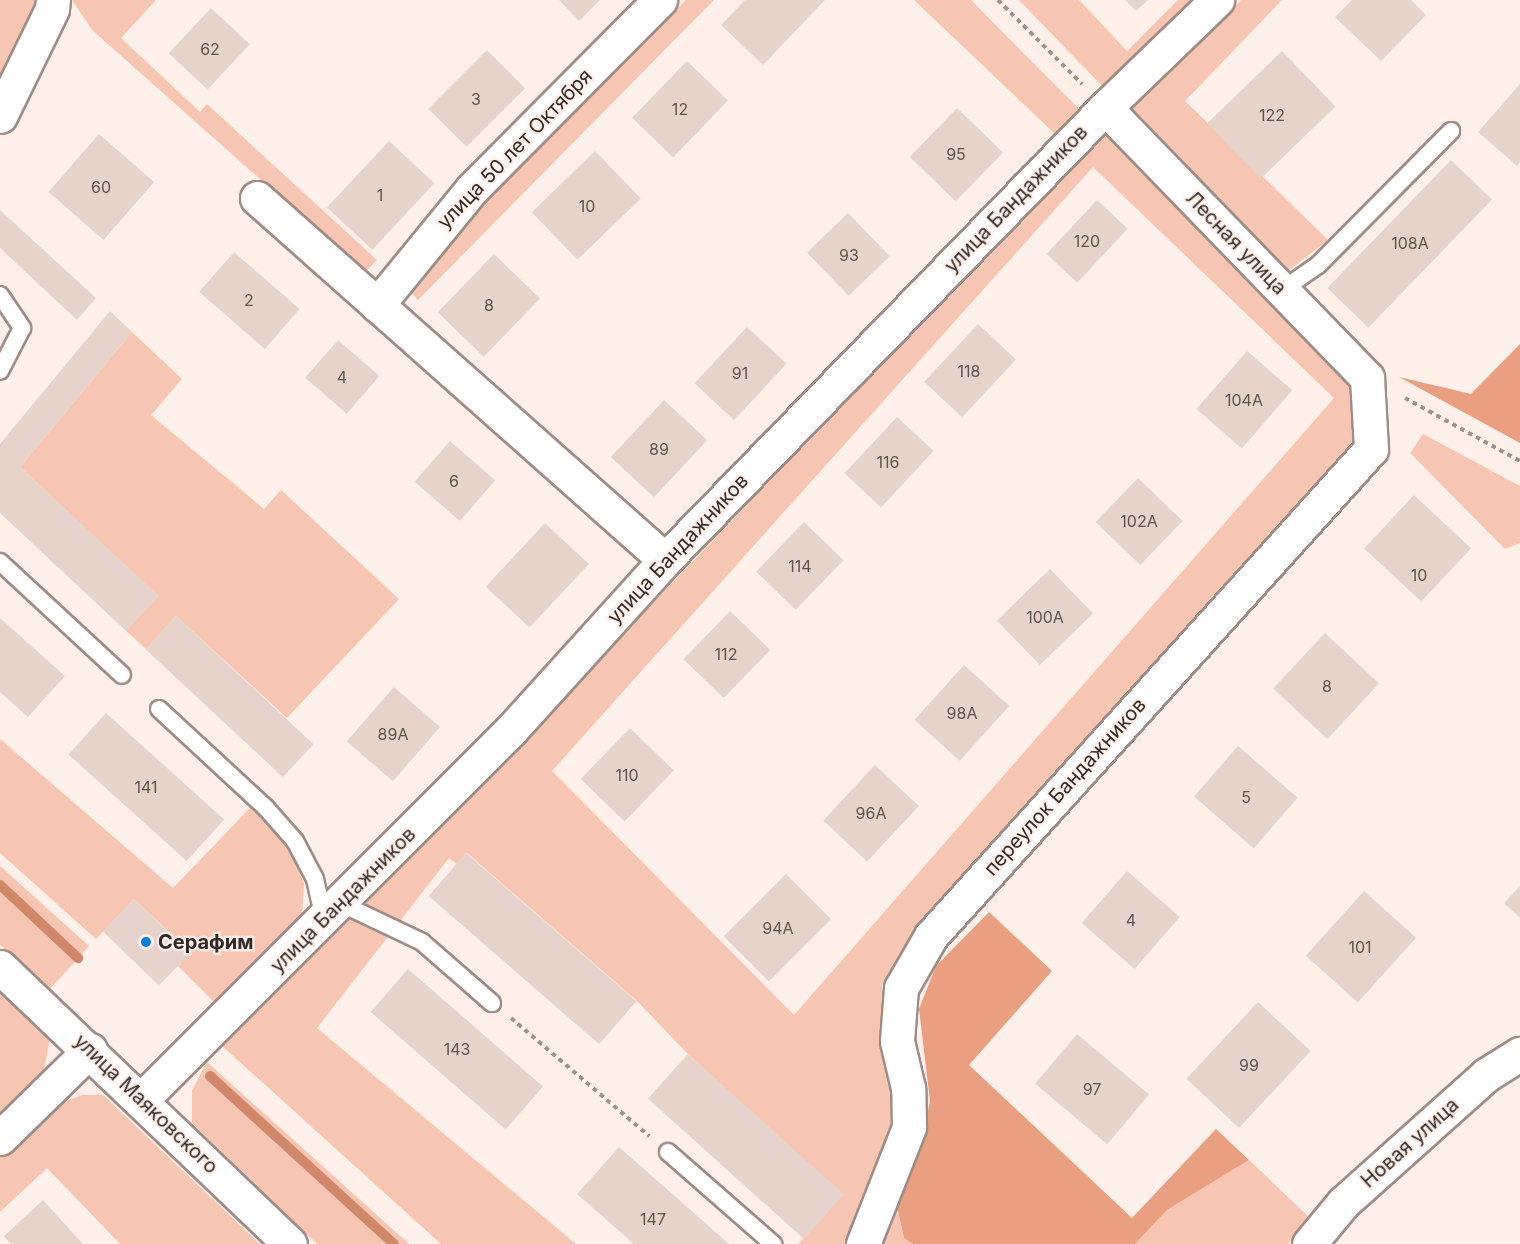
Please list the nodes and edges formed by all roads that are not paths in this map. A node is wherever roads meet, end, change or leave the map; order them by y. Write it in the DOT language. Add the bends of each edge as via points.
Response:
graph roads {
  1 [pos="53,0"];
  2 [pos="660,0"];
  3 [pos="1217,0"];
  4 [pos="1106,108"];
  5 [pos="0,116"];
  6 [pos="1451,131"];
  7 [pos="257,198"];
  8 [pos="1282,290"];
  9 [pos="0,295"];
  10 [pos="377,305"];
  11 [pos="0,371"];
  12 [pos="1367,378"];
  13 [pos="665,560"];
  14 [pos="0,562"];
  15 [pos="122,675"];
  16 [pos="159,709"];
  17 [pos="332,911"];
  18 [pos="0,967"];
  19 [pos="492,1003"];
  20 [pos="90,1050"];
  21 [pos="1520,1054"];
  22 [pos="142,1099"];
  23 [pos="0,1138"];
  24 [pos="668,1152"];
  25 [pos="290,1244"];
  26 [pos="773,1244"];
  27 [pos="863,1244"];
  28 [pos="1309,1244"];
  1 -- 5 [label="street"];
  2 -- 10 [label="street, улица 50 лет Октября" via="472,189"];
  3 -- 4 [label="street, улица Бандажников"];
  4 -- 8 [label="street, Лесная улица"];
  4 -- 13 [label="street, улица Бандажников"];
  6 -- 8 [label="lane" via="1318,265"];
  7 -- 10 [label="street"];
  8 -- 12 [label="street, Лесная улица"];
  9 -- 11 [label="lane" via="22,328"];
  10 -- 13 [label="street"];
  12 -- 27 [label="street, переулок Бандажников" via="1371,449 926,945 901,988 897,1041 908,1088 909,1127"];
  13 -- 17 [label="street, улица Бандажников" via="511,730"];
  14 -- 15 [label="lane"];
  16 -- 17 [label="lane" via="266,808 295,841"];
  17 -- 19 [label="lane" via="422,942"];
  17 -- 22 [label="street, улица Бандажников"];
  18 -- 20 [label="street, улица Маяковского"];
  20 -- 22 [label="street, улица Маяковского"];
  20 -- 23 [label="street"];
  21 -- 28 [label="street, Новая улица" via="1486,1075 1361,1187"];
  22 -- 25 [label="street, улица Маяковского"];
  24 -- 26 [label="lane"];
}
